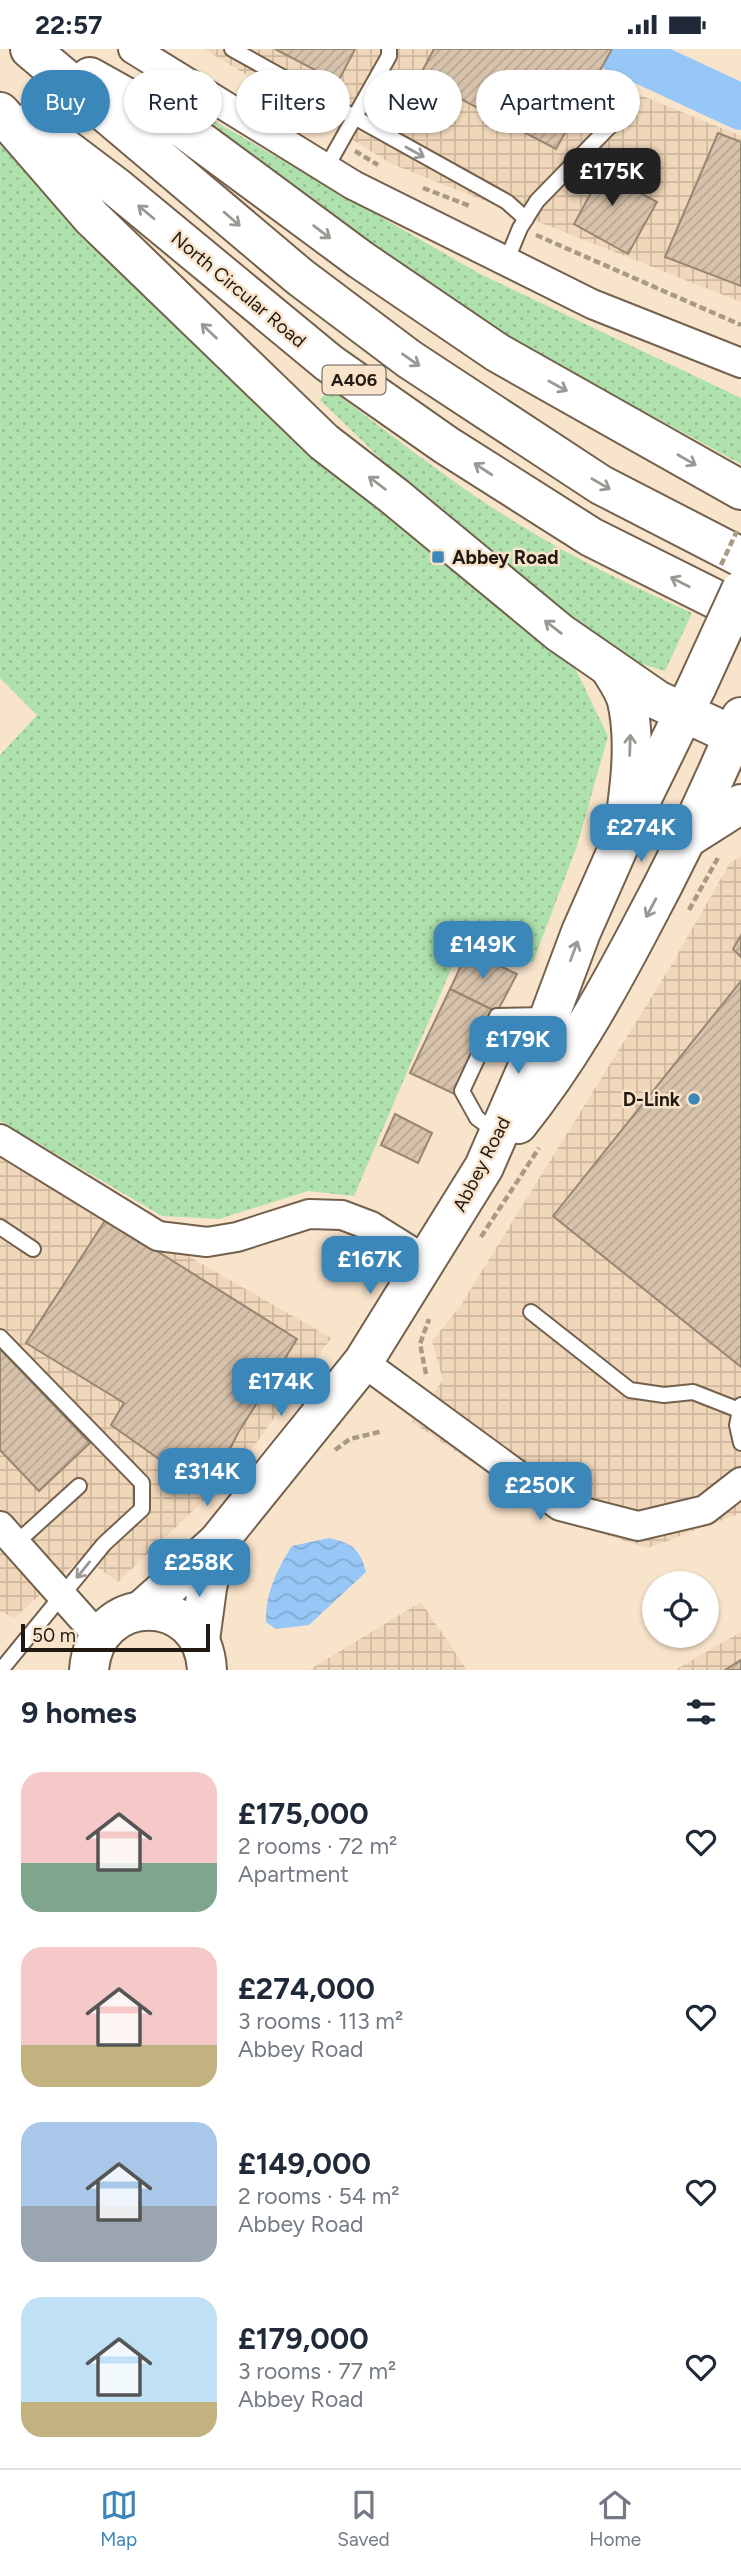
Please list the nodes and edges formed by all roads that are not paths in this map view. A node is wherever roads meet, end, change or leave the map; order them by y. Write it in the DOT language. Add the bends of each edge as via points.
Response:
graph roads {
  1 [pos="30,49"];
  2 [pos="40,49"];
  3 [pos="133,49"];
  4 [pos="232,49"];
  5 [pos="389,52"];
  6 [pos="0,99"];
  7 [pos="0,112"];
  8 [pos="355,119"];
  9 [pos="603,133"];
  10 [pos="326,168"];
  11 [pos="526,219"];
  12 [pos="506,262"];
  13 [pos="741,363"];
  14 [pos="741,490"];
  15 [pos="741,557"];
  16 [pos="741,590"];
  17 [pos="741,612"];
  18 [pos="609,667"];
  19 [pos="691,700"];
  20 [pos="738,730"];
  21 [pos="741,804"];
  22 [pos="623,837"];
  23 [pos="689,837"];
  24 [pos="550,1016"];
  25 [pos="0,1139"];
  26 [pos="497,1146"];
  27 [pos="0,1227"];
  28 [pos="33,1249"];
  29 [pos="427,1261"];
  30 [pos="531,1311"];
  31 [pos="0,1337"];
  32 [pos="363,1362"];
  33 [pos="740,1408"];
  34 [pos="741,1443"];
  35 [pos="79,1486"];
  36 [pos="739,1488"];
  37 [pos="8,1535"];
  38 [pos="217,1543"];
  39 [pos="62,1595"];
  40 [pos="141,1611"];
  41 [pos="94,1653"];
  42 [pos="204,1655"];
  43 [pos="1,1670"];
  1 -- 15 [label="main road, A406, one-way" via="300,277 409,359 601,485"];
  2 -- 14 [label="main road, one-way" via="185,130 361,260 498,352"];
  3 -- 10 [label="street"];
  4 -- 8 [label="lane"];
  5 -- 8 [label="lane"];
  17 -- 6 [label="main road, North Circular Road / A406, one-way" via="592,537 446,445 329,363 116,187"];
  18 -- 7 [label="main road, one-way" via="560,633 324,442 92,218"];
  8 -- 10 [label="lane"];
  8 -- 11 [label="lane, one-way" via="507,202"];
  9 -- 11 [label="lane" via="537,201"];
  10 -- 12 [label="street"];
  11 -- 12 [label="lane"];
  12 -- 13 [label="street" via="592,304"];
  16 -- 19 [label="main road, Abbey Road, bridge"];
  18 -- 19 [label="main road" via="657,700"];
  22 -- 18 [label="main road, one-way" via="631,736 626,699"];
  19 -- 20 [label="main road"];
  19 -- 22 [label="main road, Abbey Road"];
  20 -- 23 [label="main road"];
  21 -- 23 [label="main road"];
  24 -- 22 [label="main road, Abbey Road, one-way"];
  23 -- 26 [label="main road, one-way" via="594,1016 547,1088"];
  24 -- 26 [label="main road, Abbey Road"];
  24 -- 26 [label="lane" via="497,1016 462,1091"];
  25 -- 29 [label="street" via="158,1236 207,1242 309,1215 342,1215 371,1226"];
  26 -- 29 [label="main road, Abbey Road"];
  27 -- 28 [label="lane"];
  29 -- 32 [label="main road, Abbey Road"];
  30 -- 33 [label="lane" via="631,1390 664,1395 693,1392"];
  31 -- 39 [label="lane, one-way" via="142,1483 142,1509 104,1544"];
  32 -- 36 [label="street" via="560,1506 638,1526 705,1510"];
  32 -- 38 [label="main road, Abbey Road"];
  33 -- 34 [label="lane"];
  35 -- 37 [label="lane"];
  37 -- 39 [label="street"];
  38 -- 40 [label="main road, Abbey Road"];
  38 -- 42 [label="main road, Abbey Road" via="207,1588"];
  39 -- 41 [label="street"];
  39 -- 43 [label="lane"];
  40 -- 41 [label="main road, Abbey Road" via="113,1622"];
  40 -- 42 [label="main road" via="172,1615 188,1625"];
}
